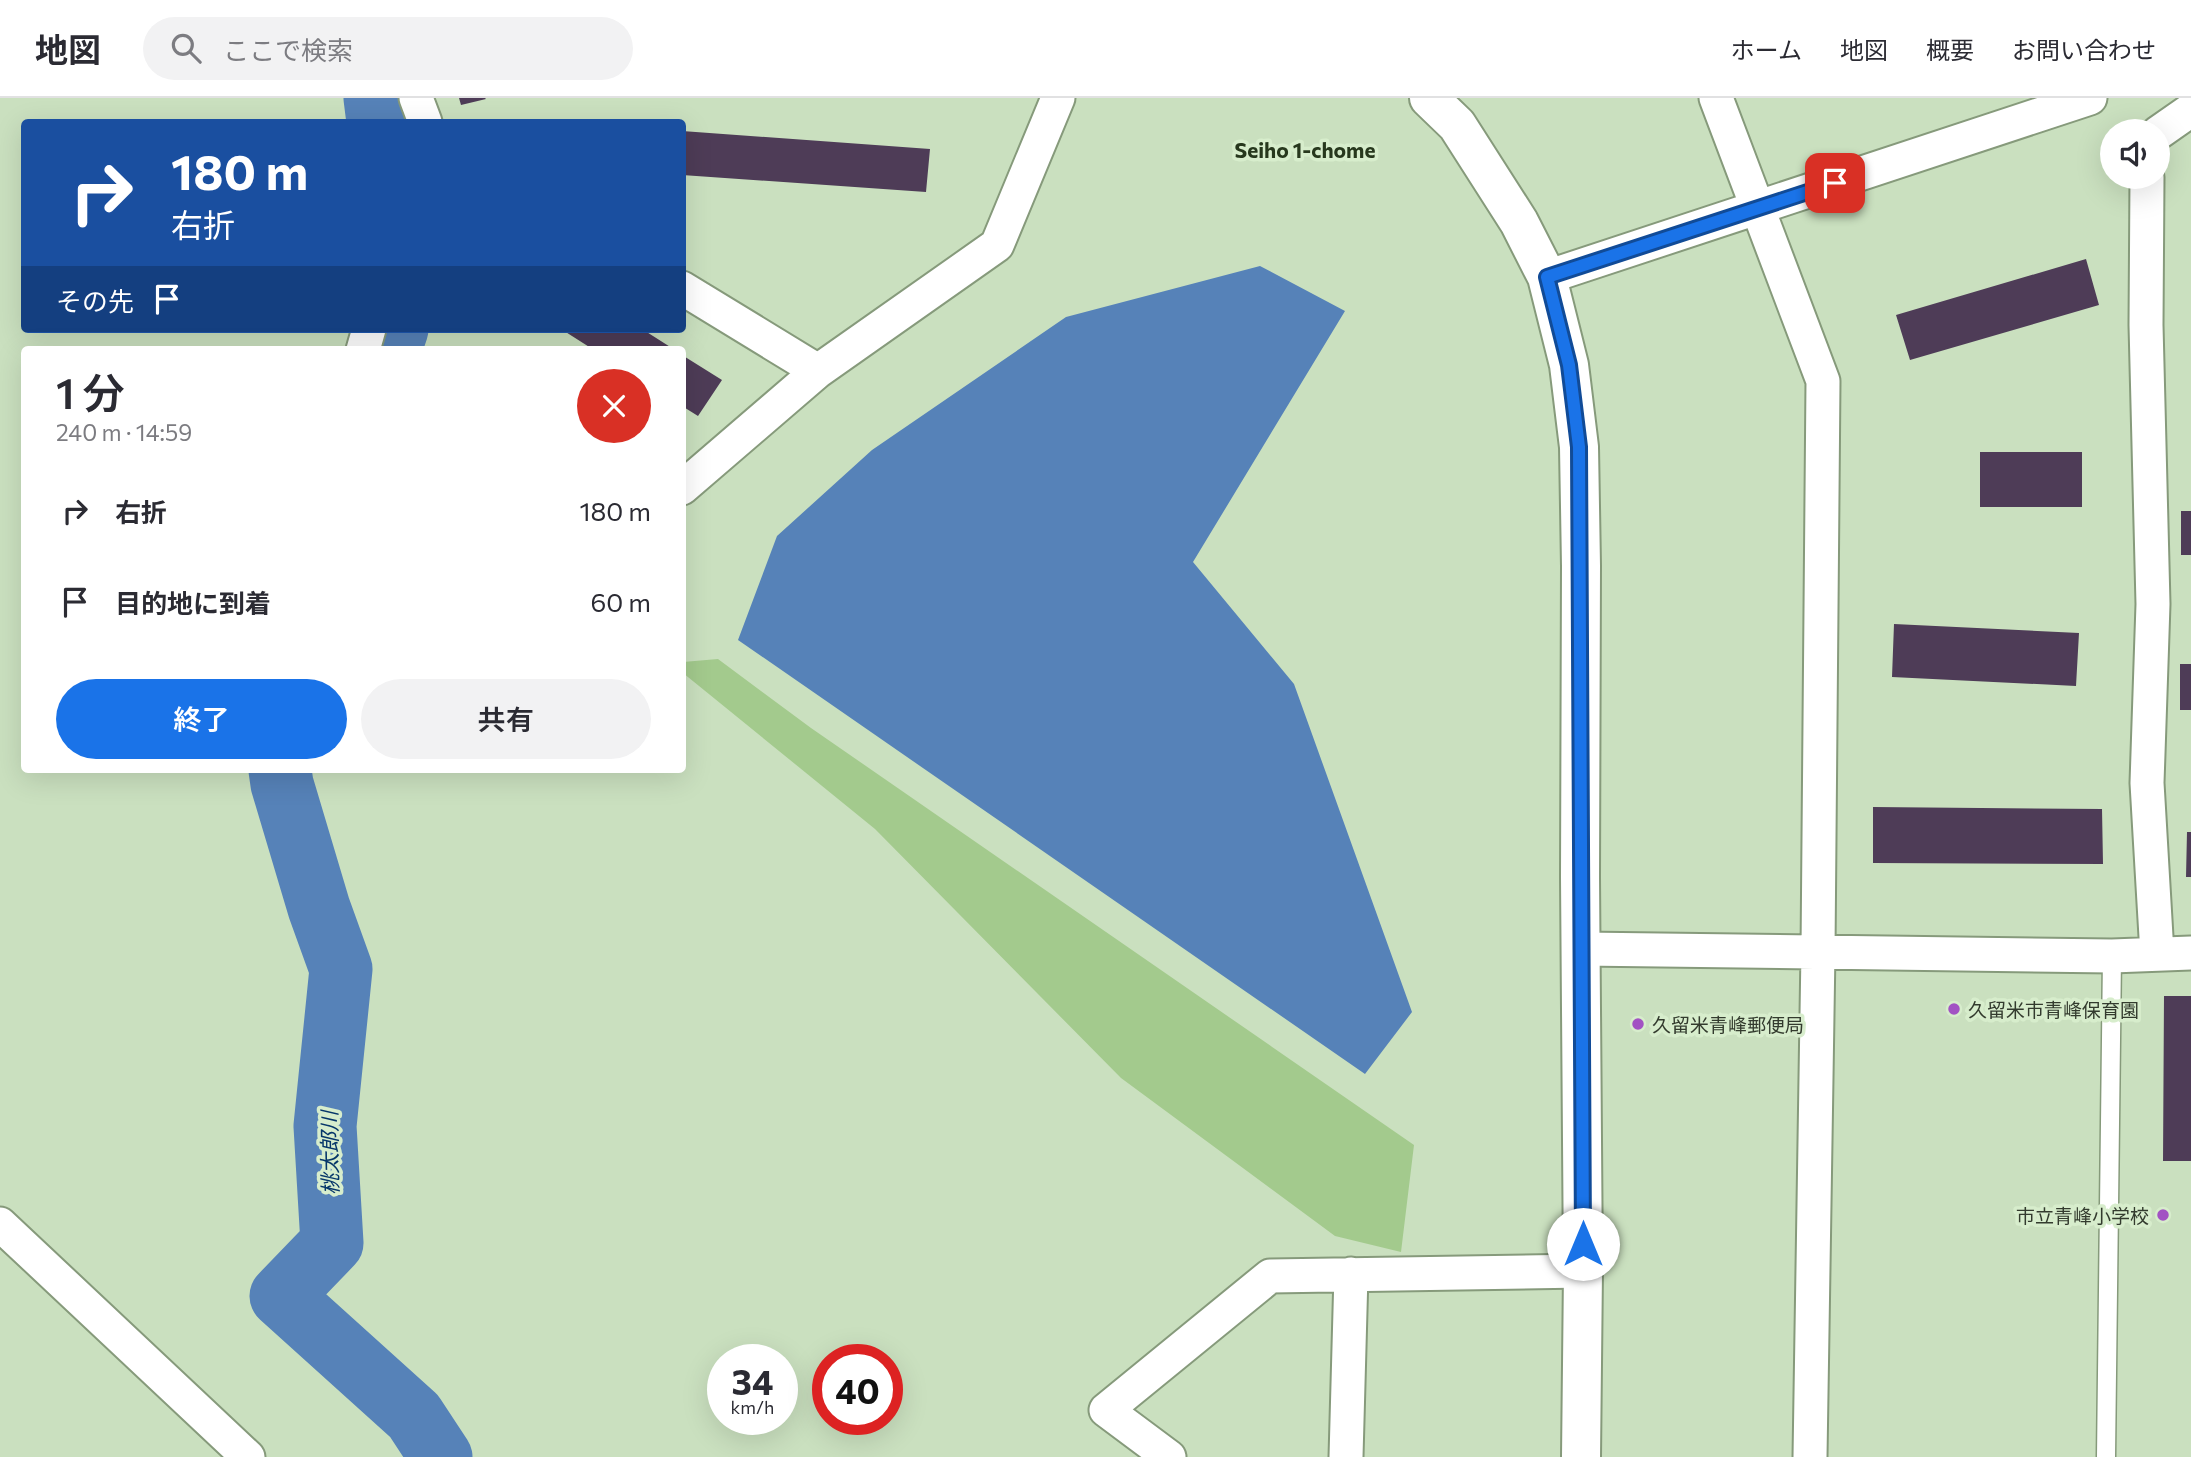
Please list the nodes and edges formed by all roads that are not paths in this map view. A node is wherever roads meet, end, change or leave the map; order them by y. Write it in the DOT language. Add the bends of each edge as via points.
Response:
graph roads {
  1 [pos="416,98"];
  2 [pos="1058,98"];
  3 [pos="1429,98"];
  4 [pos="1716,98"];
  5 [pos="2090,98"];
  6 [pos="2191,110"];
  7 [pos="424,119"];
  8 [pos="2170,125"];
  9 [pos="2147,189"];
  10 [pos="1759,208"];
  11 [pos="1547,277"];
  12 [pos="686,290"];
  13 [pos="818,372"];
  14 [pos="686,485"];
  15 [pos="1581,949"];
  16 [pos="1818,951"];
  17 [pos="2191,953"];
  18 [pos="2157,954"];
  19 [pos="2112,956"];
  20 [pos="0,1224"];
  21 [pos="1583,1271"];
  22 [pos="1351,1274"];
  23 [pos="248,1457"];
  24 [pos="1169,1457"];
  25 [pos="1346,1457"];
  26 [pos="1581,1457"];
  27 [pos="1810,1457"];
  28 [pos="2106,1457"];
  1 -- 7 [label="street"];
  2 -- 13 [label="street" via="997,245"];
  3 -- 11 [label="street" via="1457,125 1520,222"];
  4 -- 10 [label="street"];
  5 -- 10 [label="street"];
  6 -- 8 [label="street"];
  9 -- 18 [label="street" via="2152,604 2147,783"];
  10 -- 11 [label="street"];
  10 -- 16 [label="street" via="1823,381"];
  11 -- 15 [label="street" via="1569,365 1579,447"];
  12 -- 13 [label="street"];
  13 -- 14 [label="street"];
  15 -- 16 [label="street"];
  15 -- 21 [label="street"];
  16 -- 19 [label="street"];
  16 -- 27 [label="street"];
  17 -- 18 [label="street"];
  18 -- 19 [label="street"];
  19 -- 28 [label="lane"];
  20 -- 23 [label="street"];
  21 -- 22 [label="street"];
  21 -- 26 [label="street"];
  22 -- 24 [label="street" via="1270,1276 1106,1410"];
  22 -- 25 [label="street"];
}
